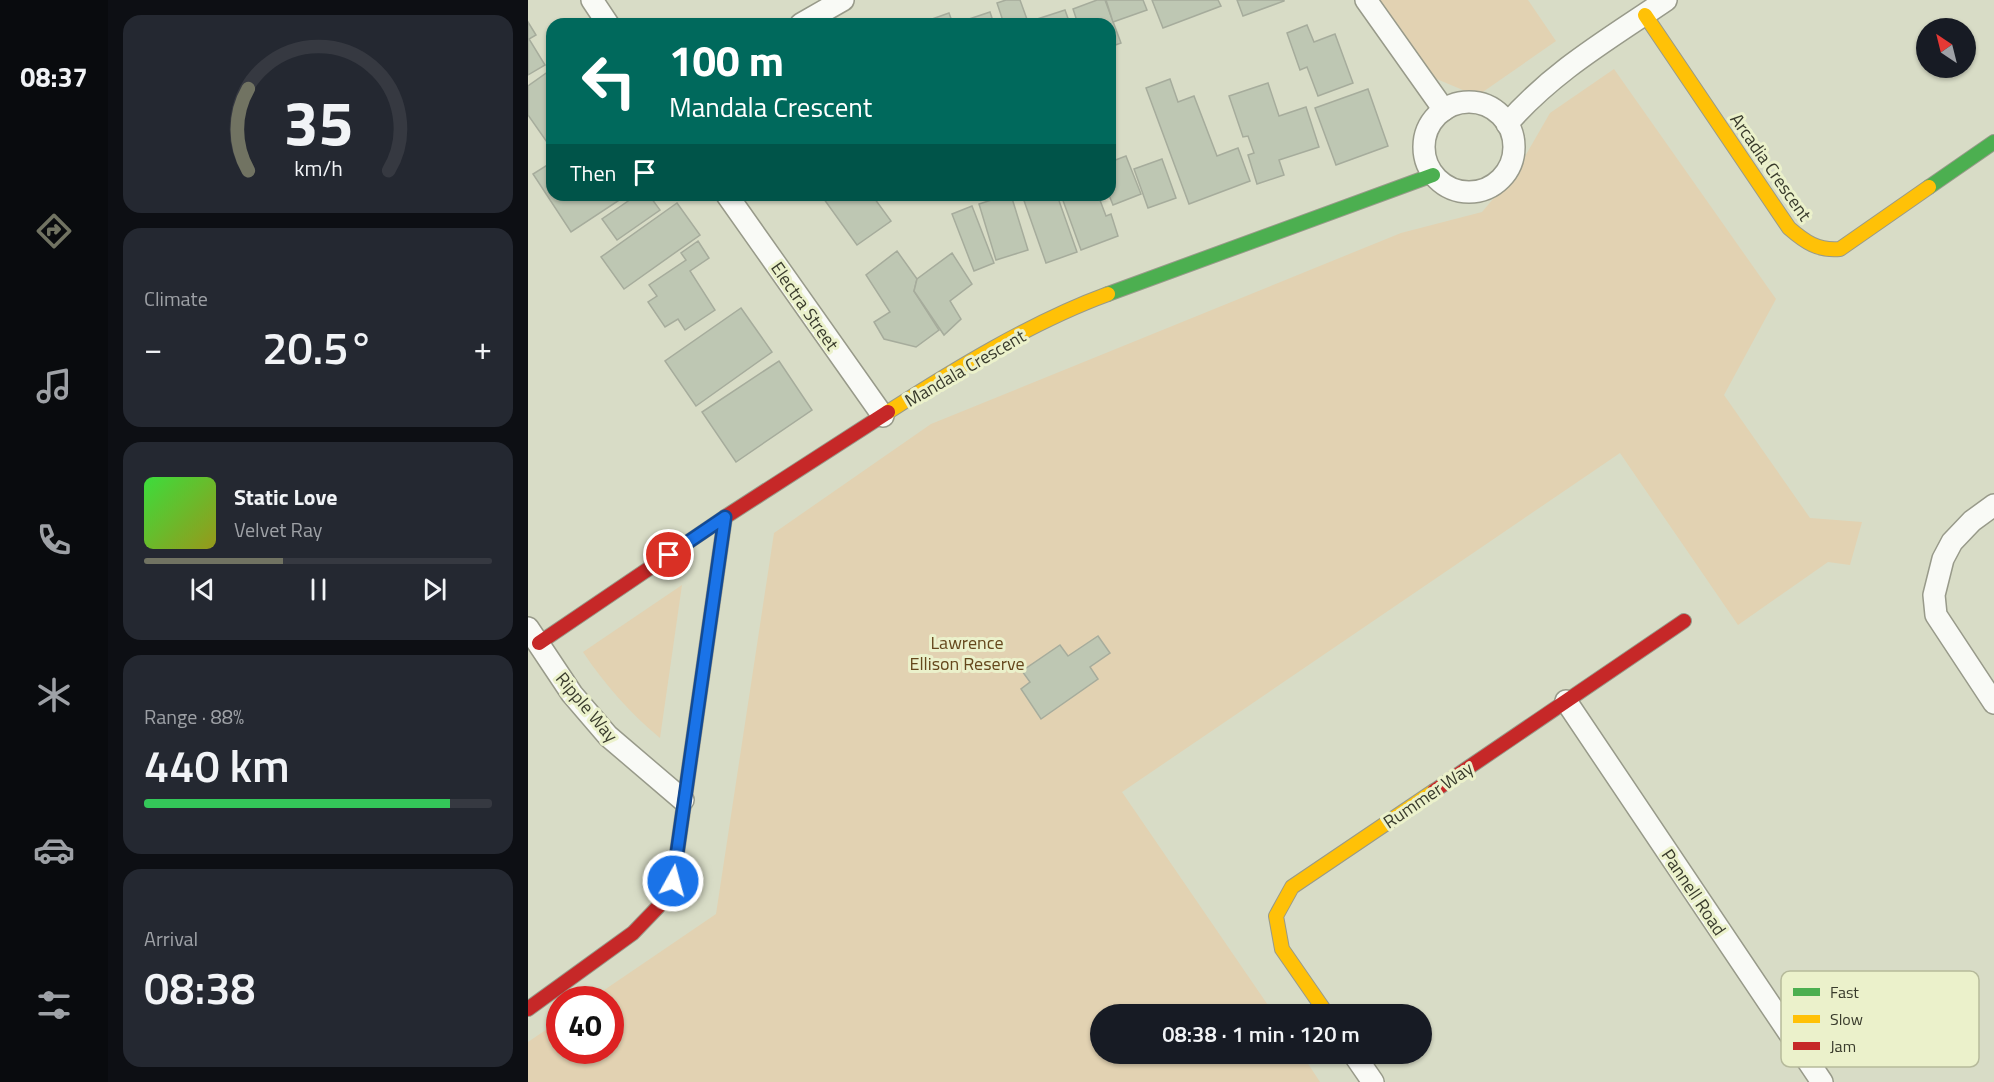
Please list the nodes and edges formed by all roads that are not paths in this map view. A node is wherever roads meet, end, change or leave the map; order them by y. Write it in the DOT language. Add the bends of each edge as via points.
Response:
graph roads {
  1 [pos="592,0"];
  2 [pos="843,0"];
  3 [pos="1366,0"];
  4 [pos="1666,0"];
  5 [pos="1644,15"];
  6 [pos="604,18"];
  7 [pos="812,18"];
  8 [pos="1444,110"];
  9 [pos="1507,124"];
  10 [pos="1994,142"];
  11 [pos="1433,175"];
  12 [pos="731,201"];
  13 [pos="883,416"];
  14 [pos="1994,505"];
  15 [pos="725,517"];
  16 [pos="1684,621"];
  17 [pos="533,636"];
  18 [pos="1566,701"];
  19 [pos="1994,703"];
  20 [pos="683,800"];
  21 [pos="1320,1004"];
  22 [pos="528,1010"];
  23 [pos="1781,1021"];
  24 [pos="1361,1064"];
  25 [pos="1812,1067"];
  26 [pos="1373,1082"];
  27 [pos="1822,1082"];
  1 -- 6 [label="street"];
  2 -- 7 [label="street"];
  3 -- 8 [label="street"];
  4 -- 5 [label="street"];
  5 -- 9 [label="street" via="1554,76"];
  5 -- 10 [label="street, Arcadia Crescent" via="1789,228 1807,244 1825,250 1840,249"];
  8 -- 9 [label="street" via="1459,103 1482,104 1497,112"];
  8 -- 11 [label="street" via="1431,122 1425,136 1425,159"];
  9 -- 11 [label="street" via="1513,139 1513,158 1505,174 1493,185 1477,192 1461,192 1445,186"];
  11 -- 13 [label="street, Mandala Crescent" via="1075,306 940,379"];
  12 -- 13 [label="street, Electra Street"];
  13 -- 15 [label="street, Mandala Crescent"];
  14 -- 19 [label="street" via="1952,542 1943,559 1934,595 1936,615"];
  15 -- 17 [label="street, Mandala Crescent"];
  15 -- 20 [label="street"];
  16 -- 18 [label="street, Rummer Way"];
  17 -- 20 [label="street, Ripple Way" via="572,694 608,736"];
  18 -- 21 [label="street, Rummer Way" via="1292,887 1276,916 1282,949"];
  18 -- 23 [label="street, Pannell Road"];
  20 -- 22 [label="street" via="673,881 658,907 633,933"];
  24 -- 26 [label="street"];
  25 -- 27 [label="street, Pannell Road"];
}
